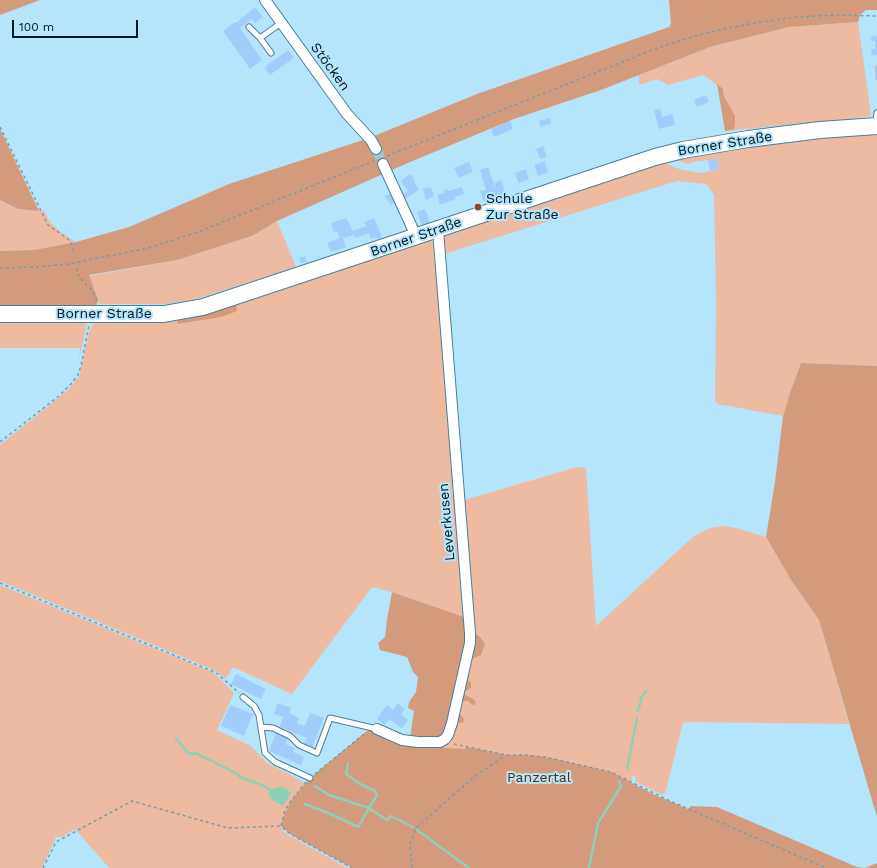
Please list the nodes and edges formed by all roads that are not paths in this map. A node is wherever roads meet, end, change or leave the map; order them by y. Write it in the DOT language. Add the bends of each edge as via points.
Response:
graph roads {
  1 [pos="265,0"];
  2 [pos="281,23"];
  3 [pos="250,27"];
  4 [pos="260,38"];
  5 [pos="271,53"];
  6 [pos="877,122"];
  7 [pos="376,149"];
  8 [pos="382,160"];
  9 [pos="438,230"];
  10 [pos="416,236"];
  11 [pos="0,314"];
  12 [pos="243,697"];
  13 [pos="261,727"];
  14 [pos="377,730"];
  15 [pos="310,778"];
  1 -- 2 [label="street, Stöcken"];
  2 -- 4 [label="lane"];
  2 -- 7 [label="street, Stöcken" via="347,114"];
  3 -- 4 [label="lane"];
  4 -- 5 [label="lane"];
  6 -- 9 [label="main road, Borner Straße" via="748,139 674,152"];
  8 -- 10 [label="street"];
  9 -- 10 [label="main road, Borner Straße"];
  9 -- 14 [label="street, Leverkusen" via="470,643 452,724 445,739 440,742 402,740"];
  10 -- 11 [label="main road, Borner Straße" via="203,308 164,314"];
  12 -- 13 [label="lane" via="260,715"];
  13 -- 14 [label="lane" via="273,728 317,753 330,718"];
  13 -- 15 [label="lane" via="265,754 275,762"];
}
